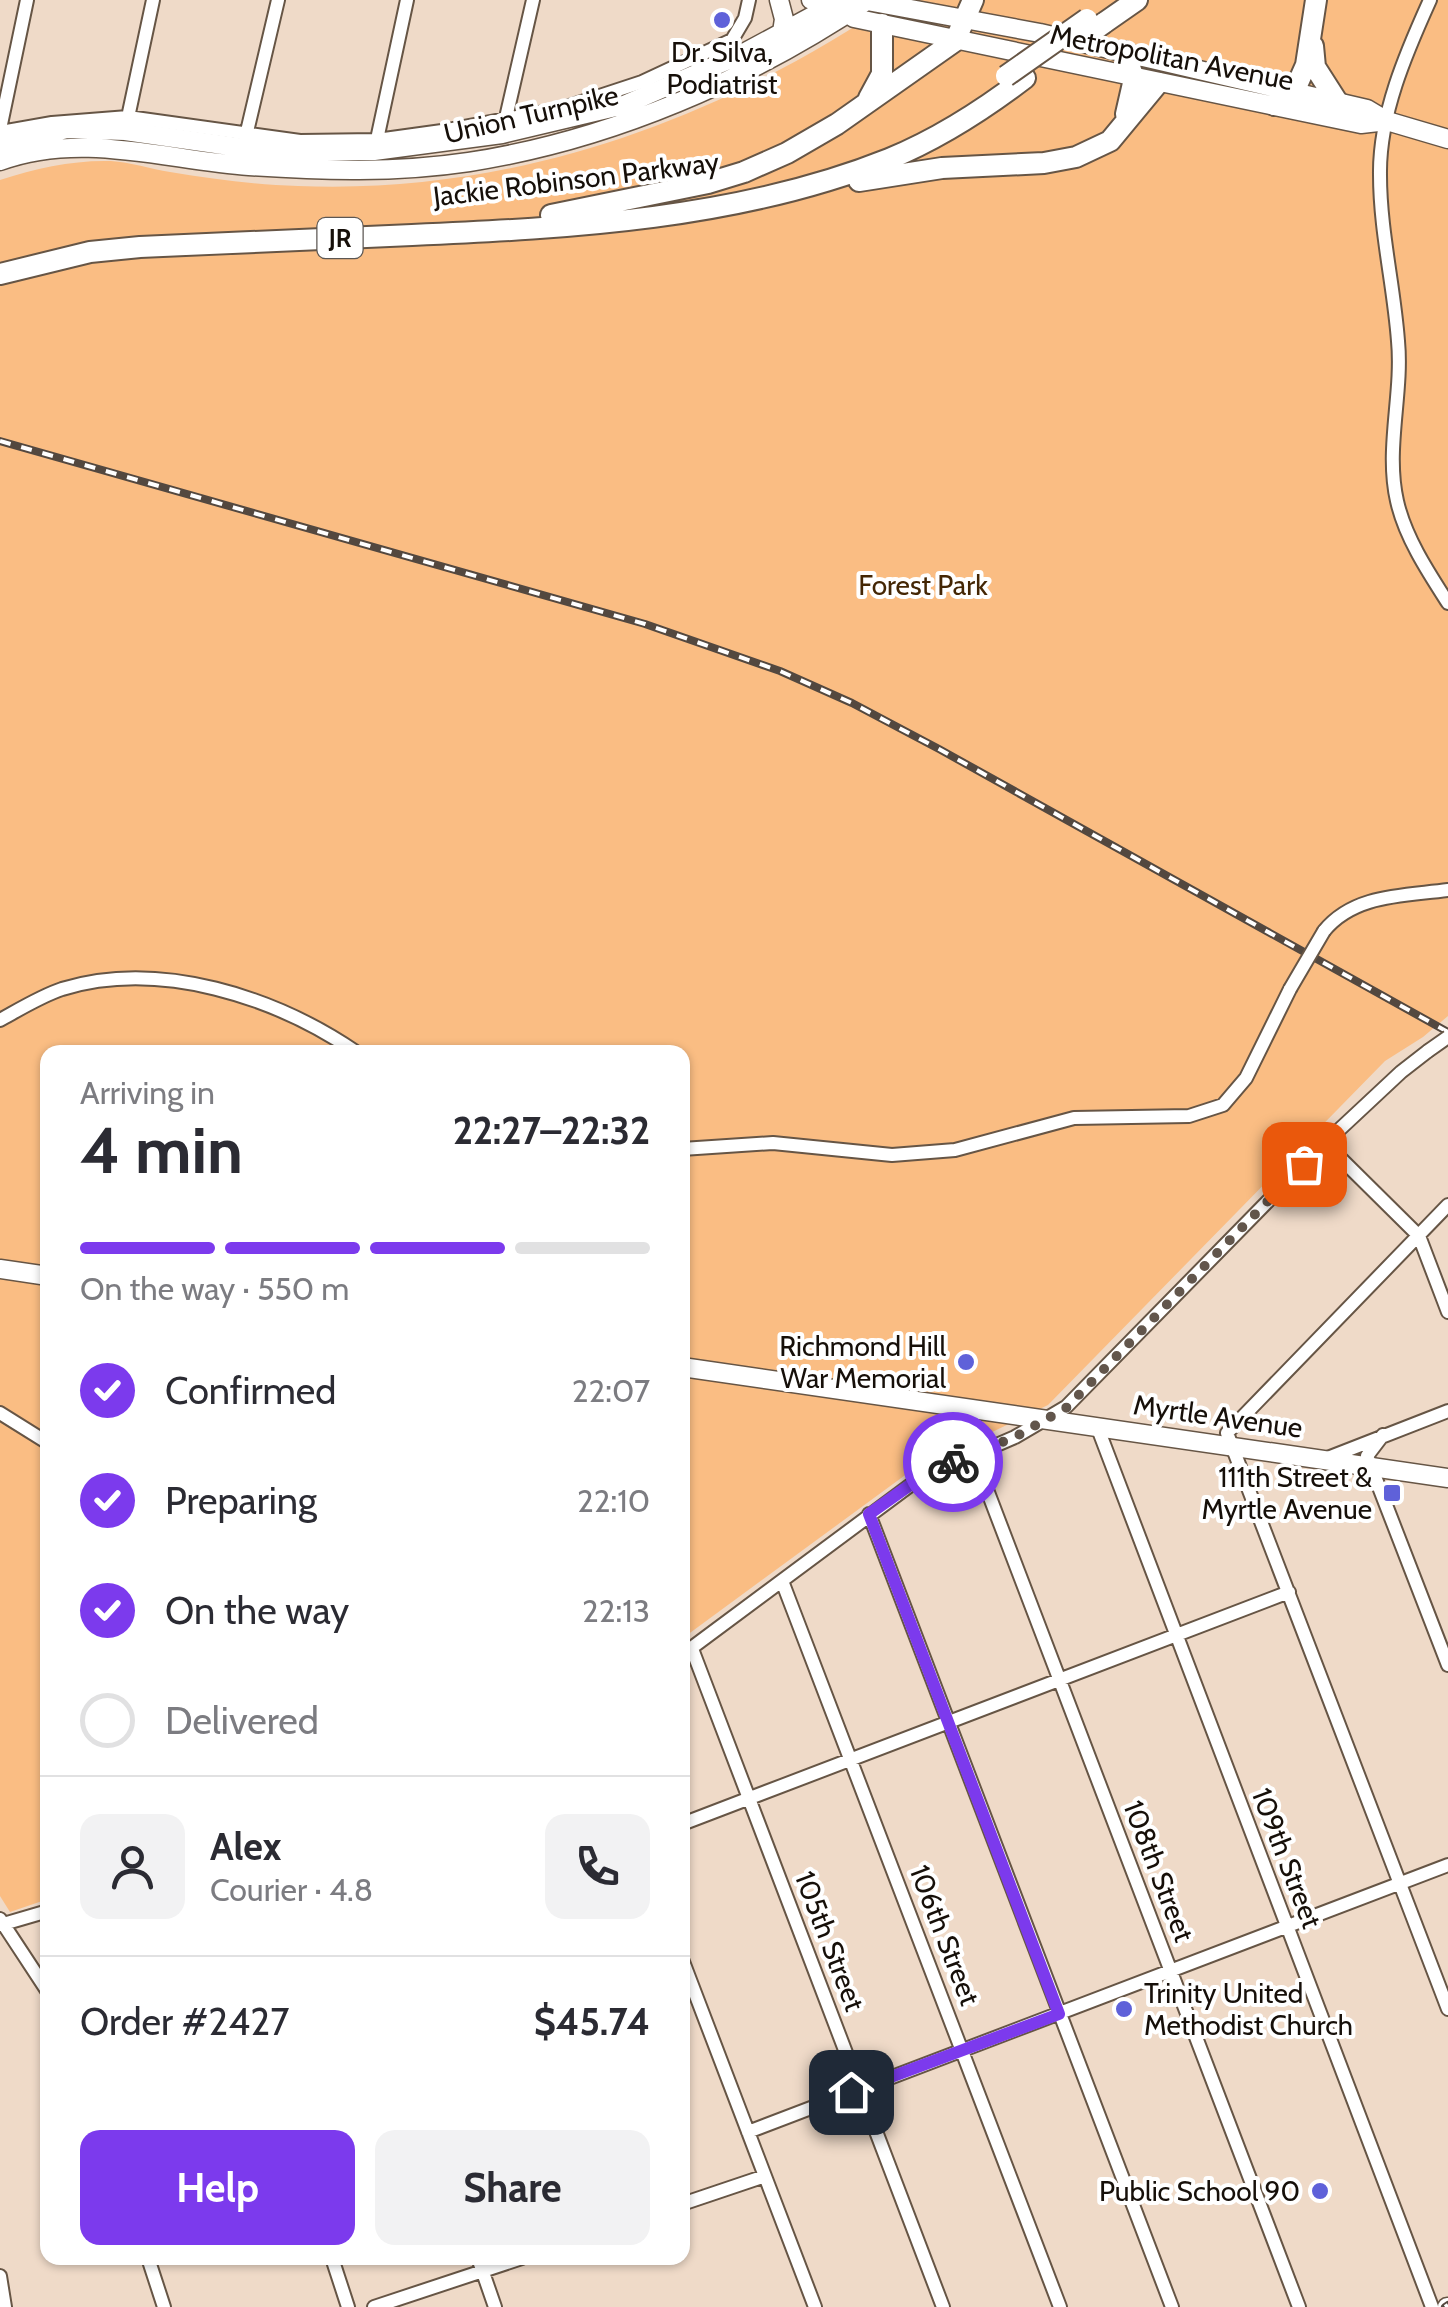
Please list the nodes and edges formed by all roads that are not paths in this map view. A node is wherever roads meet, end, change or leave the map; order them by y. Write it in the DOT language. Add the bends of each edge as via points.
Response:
graph roads {
  1 [pos="26,0"];
  2 [pos="153,0"];
  3 [pos="278,0"];
  4 [pos="407,0"];
  5 [pos="533,0"];
  6 [pos="749,0"];
  7 [pos="780,0"];
  8 [pos="811,0"];
  9 [pos="868,0"];
  10 [pos="973,0"];
  11 [pos="1114,0"];
  12 [pos="1137,0"];
  13 [pos="1316,0"];
  14 [pos="1430,0"];
  15 [pos="839,5"];
  16 [pos="1095,21"];
  17 [pos="966,22"];
  18 [pos="891,26"];
  19 [pos="782,32"];
  20 [pos="1312,38"];
  21 [pos="955,40"];
  22 [pos="1126,52"];
  23 [pos="1016,77"];
  24 [pos="1134,79"];
  25 [pos="1158,83"];
  26 [pos="1281,99"];
  27 [pos="1338,102"];
  28 [pos="863,105"];
  29 [pos="1387,121"];
  30 [pos="504,126"];
  31 [pos="0,130"];
  32 [pos="1120,130"];
  33 [pos="124,132"];
  34 [pos="1448,138"];
  35 [pos="245,141"];
  36 [pos="0,145"];
  37 [pos="376,146"];
  38 [pos="0,162"];
  39 [pos="372,170"];
  40 [pos="793,188"];
  41 [pos="551,215"];
  42 [pos="0,262"];
  43 [pos="0,274"];
  44 [pos="1448,603"];
  45 [pos="1448,890"];
  46 [pos="0,1020"];
  47 [pos="1448,1037"];
  48 [pos="346,1045"];
  49 [pos="1325,1143"];
  50 [pos="690,1148"];
  51 [pos="1448,1206"];
  52 [pos="1418,1236"];
  53 [pos="0,1269"];
  54 [pos="40,1275"];
  55 [pos="1448,1312"];
  56 [pos="690,1369"];
  57 [pos="1448,1412"];
  58 [pos="0,1413"];
  59 [pos="1048,1420"];
  60 [pos="1097,1426"];
  61 [pos="1383,1435"];
  62 [pos="40,1439"];
  63 [pos="1233,1446"];
  64 [pos="973,1453"];
  65 [pos="1325,1459"];
  66 [pos="1370,1466"];
  67 [pos="1448,1478"];
  68 [pos="869,1514"];
  69 [pos="782,1581"];
  70 [pos="1289,1592"];
  71 [pos="1175,1636"];
  72 [pos="690,1650"];
  73 [pos="690,1659"];
  74 [pos="1448,1665"];
  75 [pos="1060,1680"];
  76 [pos="948,1722"];
  77 [pos="852,1759"];
  78 [pos="749,1798"];
  79 [pos="690,1821"];
  80 [pos="1448,1865"];
  81 [pos="1400,1883"];
  82 [pos="40,1913"];
  83 [pos="1,1923"];
  84 [pos="1287,1927"];
  85 [pos="1170,1971"];
  86 [pos="40,1980"];
  87 [pos="690,1980"];
  88 [pos="1448,2010"];
  89 [pos="1059,2014"];
  90 [pos="963,2050"];
  91 [pos="859,2089"];
  92 [pos="748,2132"];
  93 [pos="765,2176"];
  94 [pos="690,2201"];
  95 [pos="150,2265"];
  96 [pos="334,2265"];
  97 [pos="478,2265"];
  98 [pos="480,2265"];
  99 [pos="0,2276"];
  100 [pos="5,2307"];
  101 [pos="164,2307"];
  102 [pos="348,2307"];
  103 [pos="374,2307"];
  104 [pos="495,2307"];
  105 [pos="815,2307"];
  106 [pos="942,2307"];
  107 [pos="1060,2307"];
  108 [pos="1172,2307"];
  109 [pos="1299,2307"];
  110 [pos="1432,2307"];
  1 -- 31 [label="street"];
  2 -- 33 [label="street"];
  3 -- 35 [label="street"];
  4 -- 37 [label="street"];
  5 -- 30 [label="street"];
  6 -- 30 [label="street, Union Turnpike" via="739,29 719,48 642,82"];
  7 -- 19 [label="main road"];
  8 -- 15 [label="main road, Metropolitan Avenue"];
  9 -- 15 [label="main road, Metropolitan Avenue"];
  9 -- 17 [label="main road, Metropolitan Avenue"];
  10 -- 17 [label="highway"];
  11 -- 16 [label="highway, Jackie Robinson Parkway / JR"];
  12 -- 16 [label="highway, Jackie Robinson Parkway / JR"];
  13 -- 20 [label="highway"];
  14 -- 29 [label="street"];
  15 -- 18 [label="main road, Metropolitan Avenue"];
  15 -- 19 [label="main road, Union Turnpike"];
  15 -- 39 [label="main road, Union Turnpike" via="743,73 664,109 468,162"];
  16 -- 23 [label="highway, Jackie Robinson Parkway / JR, bridge"];
  17 -- 18 [label="main road"];
  17 -- 21 [label="highway"];
  17 -- 22 [label="main road, Metropolitan Avenue"];
  18 -- 21 [label="main road, Metropolitan Avenue"];
  18 -- 28 [label="highway" via="878,88"];
  19 -- 30 [label="main road, Union Turnpike" via="624,105"];
  20 -- 26 [label="highway" via="1300,79"];
  20 -- 27 [label="highway" via="1316,67"];
  21 -- 24 [label="main road, Metropolitan Avenue"];
  21 -- 28 [label="highway"];
  22 -- 24 [label="highway"];
  22 -- 26 [label="main road, Metropolitan Avenue"];
  23 -- 40 [label="highway, Jackie Robinson Parkway / JR" via="981,110 905,152"];
  23 -- 41 [label="highway, Jackie Robinson Parkway / JR" via="924,127 834,164 685,197"];
  24 -- 25 [label="main road, Metropolitan Avenue"];
  24 -- 32 [label="highway"];
  25 -- 26 [label="main road, Metropolitan Avenue"];
  25 -- 32 [label="highway"];
  26 -- 27 [label="main road, Metropolitan Avenue"];
  26 -- 29 [label="main road, Metropolitan Avenue" via="1361,124"];
  27 -- 29 [label="main road, Metropolitan Avenue"];
  28 -- 41 [label="highway" via="816,138 744,172"];
  29 -- 34 [label="main road, Metropolitan Avenue"];
  29 -- 44 [label="street" via="1380,172 1398,340 1397,502"];
  30 -- 37 [label="main road, Union Turnpike"];
  31 -- 33 [label="street, Union Turnpike" via="52,123"];
  32 -- 40 [label="highway" via="1099,149 1062,161 942,168"];
  33 -- 35 [label="main road, Union Turnpike"];
  33 -- 36 [label="main road, Union Turnpike" via="67,130"];
  33 -- 38 [label="main road, Union Turnpike"];
  33 -- 39 [label="main road, Union Turnpike" via="247,166"];
  35 -- 37 [label="main road, Union Turnpike" via="310,152"];
  37 -- 39 [label="street"];
  40 -- 43 [label="highway, Jackie Robinson Parkway / JR" via="683,212 534,230 140,247"];
  41 -- 42 [label="highway, Jackie Robinson Parkway / JR" via="427,226 133,234 56,245"];
  45 -- 50 [label="street, bridge" via="1347,909 1324,931 1246,1078 1222,1106 1189,1116 1074,1118 955,1150 892,1156 773,1142"];
  46 -- 48 [label="street" via="60,990 132,978 218,989"];
  47 -- 49 [label="street, bridge"];
  49 -- 52 [label="street"];
  49 -- 59 [label="street"];
  51 -- 52 [label="street"];
  52 -- 55 [label="street"];
  52 -- 63 [label="street" via="1227,1433"];
  53 -- 54 [label="main road"];
  56 -- 59 [label="main road, Myrtle Avenue"];
  57 -- 61 [label="street"];
  58 -- 62 [label="street"];
  59 -- 60 [label="main road, Myrtle Avenue"];
  59 -- 64 [label="street"];
  60 -- 63 [label="main road, Myrtle Avenue"];
  60 -- 71 [label="street, 109th Street"];
  61 -- 65 [label="street"];
  61 -- 66 [label="street" via="1370,1448"];
  63 -- 65 [label="main road, Myrtle Avenue"];
  63 -- 70 [label="street"];
  64 -- 68 [label="street" via="920,1478"];
  64 -- 75 [label="street, 108th Street"];
  65 -- 66 [label="main road, Myrtle Avenue"];
  66 -- 67 [label="main road, Myrtle Avenue"];
  66 -- 74 [label="street"];
  68 -- 69 [label="street"];
  68 -- 76 [label="street"];
  69 -- 72 [label="street"];
  69 -- 77 [label="street, 106th Street"];
  70 -- 71 [label="street"];
  70 -- 81 [label="street"];
  71 -- 75 [label="street"];
  71 -- 84 [label="street, 109th Street"];
  73 -- 78 [label="street, 105th Street"];
  75 -- 76 [label="street"];
  75 -- 85 [label="street, 108th Street"];
  76 -- 77 [label="street"];
  76 -- 89 [label="street"];
  77 -- 78 [label="street"];
  77 -- 90 [label="street, 106th Street"];
  78 -- 79 [label="street"];
  78 -- 91 [label="street, 105th Street"];
  80 -- 81 [label="street"];
  81 -- 84 [label="street"];
  81 -- 88 [label="street"];
  82 -- 83 [label="street"];
  83 -- 86 [label="street"];
  84 -- 85 [label="street"];
  84 -- 110 [label="street, 109th Street"];
  85 -- 89 [label="street"];
  85 -- 109 [label="street, 108th Street"];
  87 -- 92 [label="street"];
  89 -- 90 [label="street"];
  89 -- 108 [label="street"];
  90 -- 91 [label="street"];
  90 -- 107 [label="street, 106th Street"];
  91 -- 92 [label="street"];
  91 -- 106 [label="street, 105th Street"];
  92 -- 93 [label="street"];
  93 -- 94 [label="street"];
  93 -- 105 [label="street"];
  95 -- 101 [label="street"];
  96 -- 102 [label="street"];
  97 -- 103 [label="street"];
  98 -- 104 [label="street"];
  99 -- 100 [label="street"];
}
